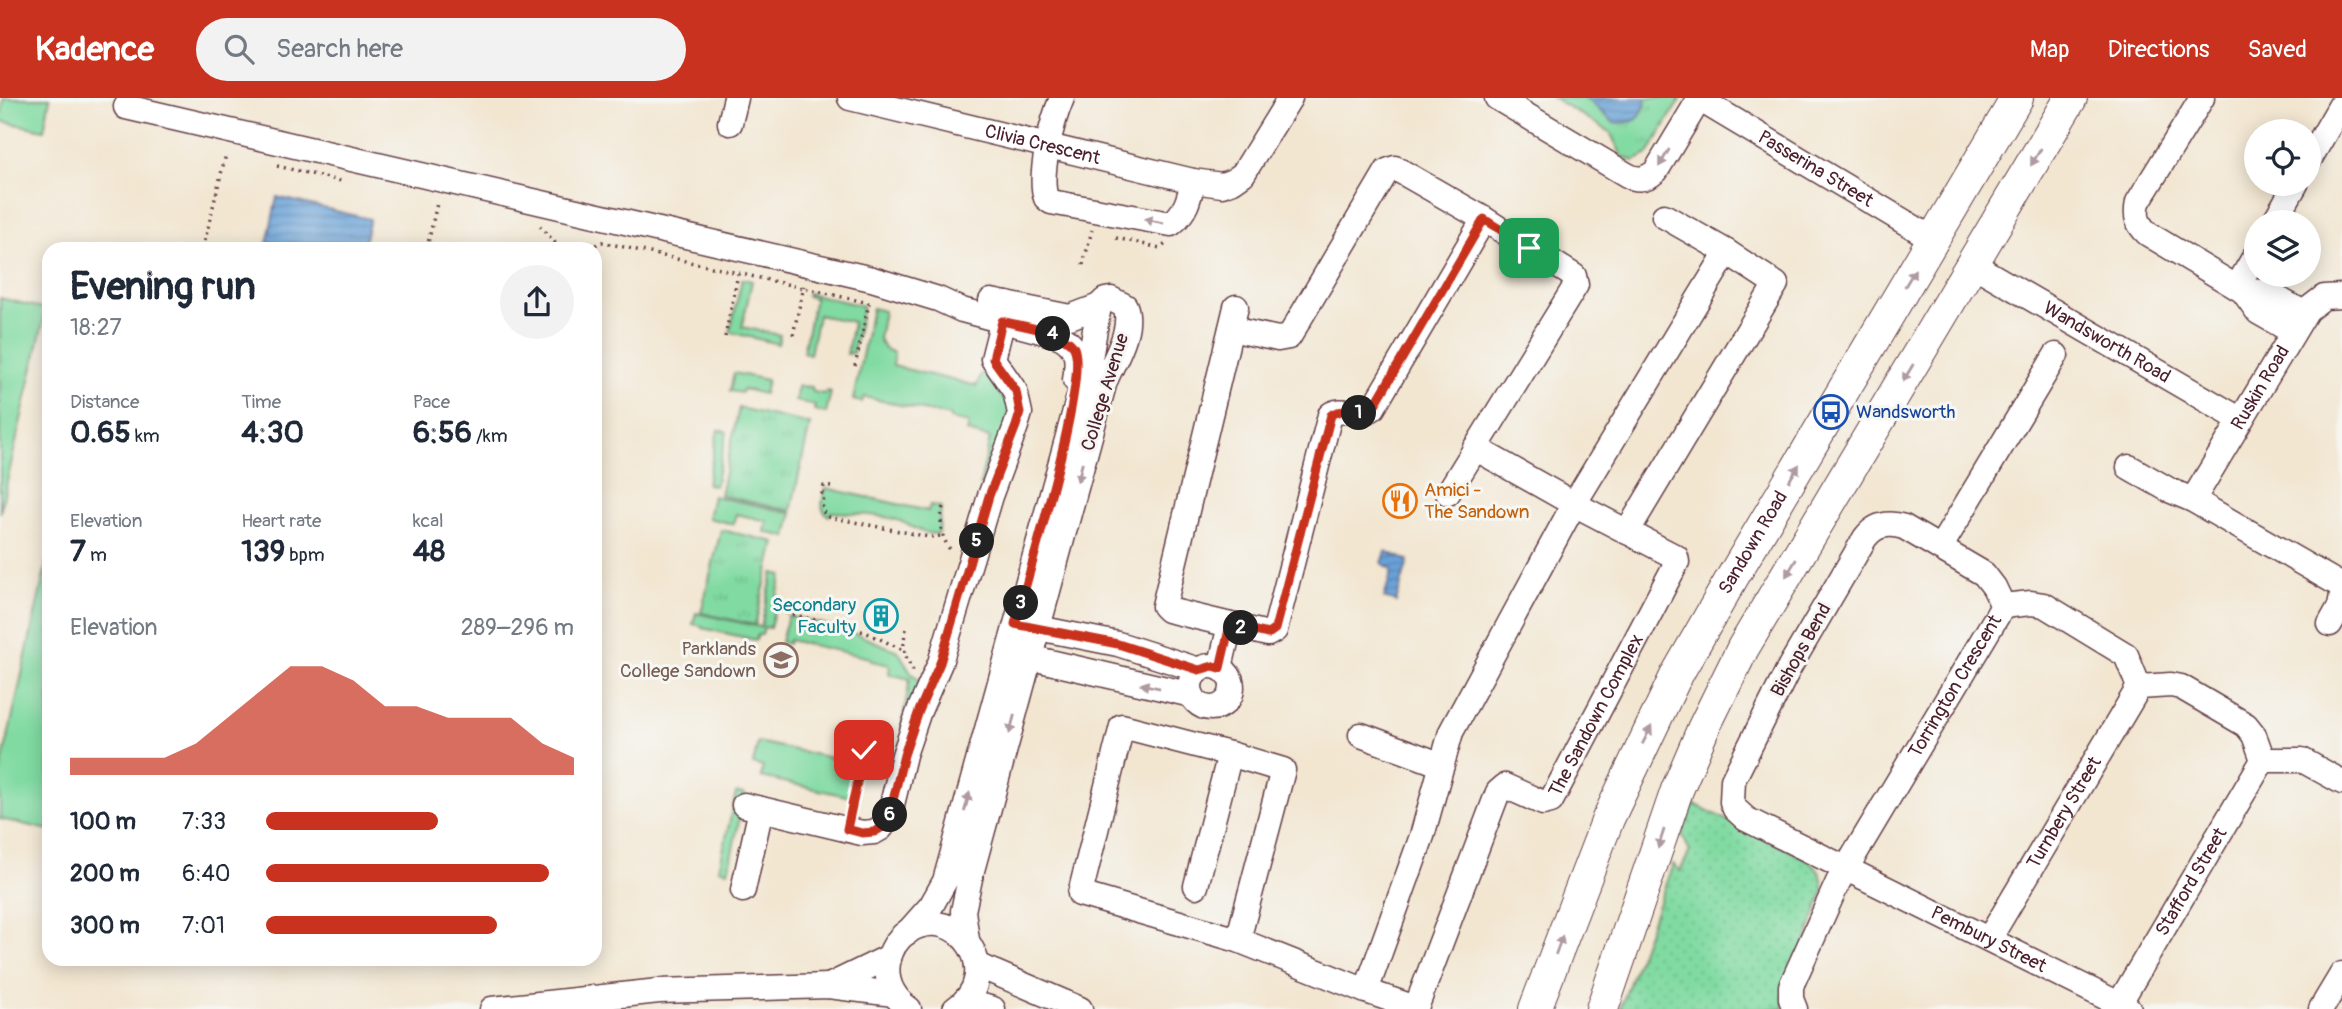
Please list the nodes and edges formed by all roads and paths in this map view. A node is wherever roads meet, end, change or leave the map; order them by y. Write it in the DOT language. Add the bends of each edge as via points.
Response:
graph roads {
  1 [pos="736,98"];
  2 [pos="850,98"];
  3 [pos="1062,98"];
  4 [pos="1290,98"];
  5 [pos="1497,98"];
  6 [pos="2017,98"];
  7 [pos="2071,98"];
  8 [pos="2202,98"];
  9 [pos="1700,99"];
  10 [pos="2342,103"];
  11 [pos="126,107"];
  12 [pos="730,123"];
  13 [pos="2321,139"];
  14 [pos="1049,148"];
  15 [pos="226,154"];
  16 [pos="265,163"];
  17 [pos="1193,181"];
  18 [pos="345,182"];
  19 [pos="437,203"];
  20 [pos="1098,211"];
  21 [pos="1664,216"];
  22 [pos="1484,219"];
  23 [pos="540,226"];
  24 [pos="1933,239"];
  25 [pos="204,242"];
  26 [pos="428,242"];
  27 [pos="554,242"];
  28 [pos="602,242"];
  29 [pos="1727,252"];
  30 [pos="1972,264"];
  31 [pos="1083,265"];
  32 [pos="738,273"];
  33 [pos="806,277"];
  34 [pos="2244,280"];
  35 [pos="2240,289"];
  36 [pos="870,291"];
  37 [pos="2342,296"];
  38 [pos="1099,306"];
  39 [pos="1005,313"];
  40 [pos="2292,319"];
  41 [pos="793,335"];
  42 [pos="725,337"];
  43 [pos="2056,355"];
  44 [pos="855,366"];
  45 [pos="2241,420"];
  46 [pos="1068,430"];
  47 [pos="1475,448"];
  48 [pos="2129,467"];
  49 [pos="831,487"];
  50 [pos="1448,493"];
  51 [pos="2193,500"];
  52 [pos="1574,504"];
  53 [pos="943,507"];
  54 [pos="1627,532"];
  55 [pos="943,536"];
  56 [pos="1940,548"];
  57 [pos="970,563"];
  58 [pos="2342,586"];
  59 [pos="2342,596"];
  60 [pos="2003,606"];
  61 [pos="794,609"];
  62 [pos="2330,624"];
  63 [pos="1230,625"];
  64 [pos="1027,626"];
  65 [pos="906,629"];
  66 [pos="903,650"];
  67 [pos="1019,655"];
  68 [pos="1210,669"];
  69 [pos="930,686"];
  70 [pos="2139,687"];
  71 [pos="1199,701"];
  72 [pos="1361,735"];
  73 [pos="1194,744"];
  74 [pos="864,750"];
  75 [pos="1230,754"];
  76 [pos="2263,760"];
  77 [pos="1442,765"];
  78 [pos="2342,782"];
  79 [pos="847,829"];
  80 [pos="1846,869"];
  81 [pos="1196,886"];
  82 [pos="743,890"];
  83 [pos="908,932"];
  84 [pos="1989,939"];
  85 [pos="967,940"];
  86 [pos="1238,940"];
  87 [pos="889,957"];
  88 [pos="977,965"];
  89 [pos="2342,974"];
  90 [pos="828,986"];
  91 [pos="1366,991"];
  92 [pos="576,1004"];
  93 [pos="901,1004"];
  94 [pos="960,1005"];
  95 [pos="2124,1006"];
  96 [pos="492,1009"];
  97 [pos="993,1009"];
  98 [pos="1080,1009"];
  99 [pos="1535,1009"];
  100 [pos="1602,1009"];
  101 [pos="1795,1009"];
  102 [pos="2321,1009"];
  1 -- 12 [label="street"];
  2 -- 14 [label="street, Clivia Crescent"];
  3 -- 14 [label="street"];
  4 -- 17 [label="street, Clivia Crescent" via="1243,174 1222,185"];
  9 -- 5 [label="street, one-way" via="1657,171 1639,179"];
  6 -- 24 [label="main road, Sandown Road"];
  7 -- 30 [label="main road, one-way"];
  8 -- 35 [label="street" via="2138,202 2137,220 2148,234"];
  9 -- 24 [label="street, Passerina Street"];
  10 -- 13 [label="street"];
  11 -- 33 [label="street"];
  14 -- 17 [label="street, Clivia Crescent"];
  14 -- 20 [label="street" via="1042,188 1046,198"];
  15 -- 25 [label="path"];
  16 -- 18 [label="path"];
  17 -- 20 [label="street, one-way" via="1182,215 1171,224"];
  19 -- 26 [label="path"];
  20 -- 31 [label="path"];
  21 -- 29 [label="street"];
  22 -- 47 [label="street" via="1574,276 1576,285"];
  22 -- 63 [label="street" via="1373,408 1365,413 1336,411 1331,415 1275,629 1268,634"];
  22 -- 63 [label="street" via="1391,169 1289,337 1278,339 1234,318 1164,602 1168,610"];
  23 -- 27 [label="path"];
  99 -- 24 [label="main road, Sandown Road, one-way" via="1608,819 1676,676"];
  28 -- 32 [label="path"];
  29 -- 52 [label="street"];
  29 -- 54 [label="street" via="1773,281 1775,289"];
  30 -- 45 [label="street, Wandsworth Road"];
  30 -- 100 [label="main road, one-way" via="1743,648 1677,790"];
  32 -- 33 [label="path"];
  32 -- 42 [label="path"];
  33 -- 36 [label="street"];
  33 -- 36 [label="path"];
  33 -- 41 [label="path"];
  34 -- 35 [label="street"];
  35 -- 40 [label="street" via="2258,312"];
  36 -- 39 [label="street" via="938,299 967,296"];
  36 -- 44 [label="path"];
  37 -- 40 [label="street, Ruskin Road" via="2324,297"];
  38 -- 39 [label="street" via="1070,317"];
  38 -- 46 [label="street, College Avenue" via="1091,353"];
  38 -- 64 [label="street, College Avenue, one-way" via="1105,300 1119,302 1128,314 1126,324"];
  39 -- 46 [label="street" via="1072,344 1077,360"];
  39 -- 57 [label="street" via="993,359 1016,391 1020,413"];
  40 -- 45 [label="street, Ruskin Road"];
  43 -- 56 [label="street"];
  45 -- 51 [label="street, Ruskin Road"];
  46 -- 64 [label="street, College Avenue"];
  47 -- 50 [label="street"];
  47 -- 52 [label="street, The Sandown Complex"];
  48 -- 51 [label="street"];
  49 -- 55 [label="path" via="824,486 822,492 822,511 829,517"];
  51 -- 58 [label="street"];
  52 -- 54 [label="street, The Sandown Complex"];
  52 -- 77 [label="street" via="1451,732"];
  53 -- 55 [label="path"];
  54 -- 91 [label="street, The Sandown Complex" via="1676,557 1677,562 1551,801 1543,803 1505,786 1498,792 1419,1006 1413,1009"];
  55 -- 57 [label="path" via="951,552"];
  56 -- 60 [label="street, Bishops Bend" via="1984,575"];
  56 -- 80 [label="street, Bishops Bend" via="1896,524 1881,525 1870,533 1790,666 1733,780 1732,802 1740,815"];
  57 -- 69 [label="street"];
  59 -- 62 [label="street"];
  60 -- 70 [label="street, Torrington Crescent" via="2044,605 2126,655"];
  60 -- 80 [label="street, Torrington Crescent"];
  61 -- 66 [label="path" via="787,608 786,613 865,632"];
  63 -- 68 [label="street"];
  64 -- 67 [label="street, College Avenue"];
  64 -- 68 [label="street"];
  65 -- 66 [label="path"];
  66 -- 69 [label="path" via="914,674"];
  71 -- 67 [label="street, one-way"];
  83 -- 67 [label="street, College Avenue, one-way" via="945,881"];
  67 -- 85 [label="street, College Avenue, one-way" via="965,898"];
  68 -- 71 [label="street" via="1191,682"];
  68 -- 71 [label="street" via="1230,678 1230,698 1220,707"];
  69 -- 79 [label="street" via="886,822 868,834"];
  70 -- 76 [label="street" via="2180,687 2246,725"];
  70 -- 84 [label="street, Turnbery Street"];
  71 -- 73 [label="street"];
  72 -- 77 [label="street"];
  73 -- 75 [label="street, The Sandown Complex"];
  73 -- 86 [label="street, The Sandown Complex" via="1122,726 1080,891"];
  74 -- 79 [label="path"];
  75 -- 81 [label="street"];
  75 -- 86 [label="street, The Sandown Complex" via="1283,770"];
  76 -- 78 [label="street" via="2302,760"];
  76 -- 95 [label="street, Stafford Street"];
  77 -- 91 [label="street" via="1422,836"];
  79 -- 82 [label="street" via="752,807"];
  80 -- 84 [label="street, Pembury Street"];
  80 -- 101 [label="street, Torrington Crescent" via="1791,986"];
  83 -- 85 [label="street" via="939,925"];
  83 -- 87 [label="street, College Avenue"];
  84 -- 95 [label="street, Pembury Street"];
  85 -- 88 [label="street, College Avenue"];
  86 -- 91 [label="street, The Sandown Complex"];
  87 -- 90 [label="street"];
  87 -- 93 [label="street" via="887,975"];
  88 -- 94 [label="street" via="975,984"];
  88 -- 98 [label="street"];
  89 -- 102 [label="street"];
  90 -- 92 [label="street" via="659,991"];
  90 -- 93 [label="street"];
  92 -- 96 [label="street"];
  94 -- 97 [label="street"];
}
